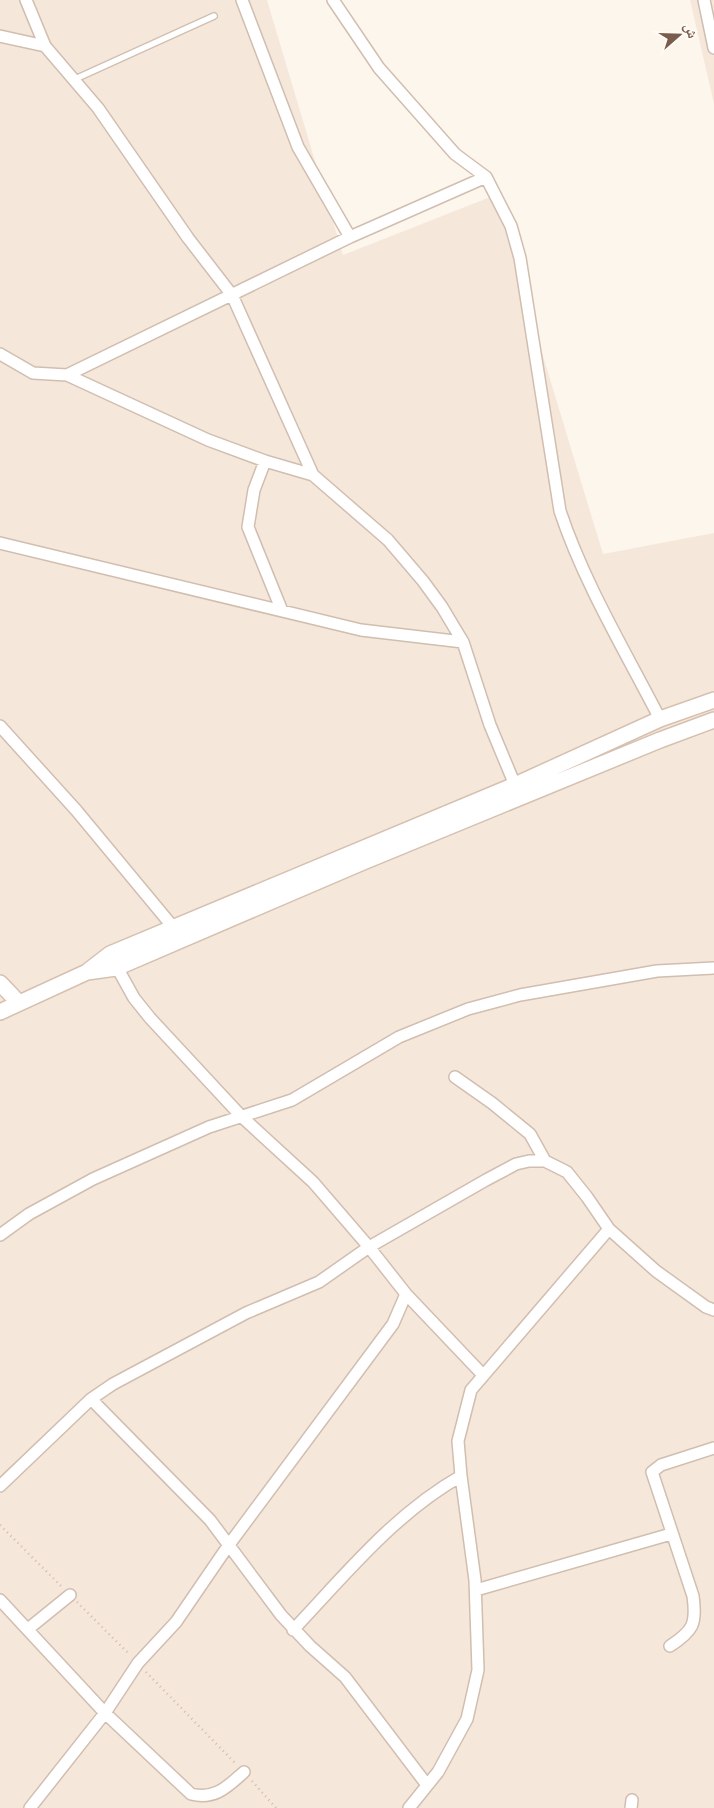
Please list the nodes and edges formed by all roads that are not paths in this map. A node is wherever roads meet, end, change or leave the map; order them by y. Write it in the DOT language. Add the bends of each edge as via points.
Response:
graph roads {
  1 [pos="26,0"];
  2 [pos="242,0"];
  3 [pos="333,0"];
  4 [pos="704,0"];
  5 [pos="214,16"];
  6 [pos="0,36"];
  7 [pos="44,46"];
  8 [pos="714,48"];
  9 [pos="73,80"];
  10 [pos="486,178"];
  11 [pos="350,238"];
  12 [pos="232,295"];
  13 [pos="0,354"];
  14 [pos="67,375"];
  15 [pos="265,461"];
  16 [pos="313,475"];
  17 [pos="0,543"];
  18 [pos="282,611"];
  19 [pos="463,642"];
  20 [pos="714,700"];
  21 [pos="660,719"];
  22 [pos="714,720"];
  23 [pos="0,726"];
  24 [pos="515,785"];
  25 [pos="173,927"];
  26 [pos="113,961"];
  27 [pos="714,968"];
  28 [pos="0,982"];
  29 [pos="18,1002"];
  30 [pos="0,1012"];
  31 [pos="455,1077"];
  32 [pos="241,1116"];
  33 [pos="545,1161"];
  34 [pos="609,1229"];
  35 [pos="0,1235"];
  36 [pos="369,1247"];
  37 [pos="406,1294"];
  38 [pos="714,1310"];
  39 [pos="483,1374"];
  40 [pos="91,1399"];
  41 [pos="714,1448"];
  42 [pos="461,1476"];
  43 [pos="0,1486"];
  44 [pos="671,1534"];
  45 [pos="228,1546"];
  46 [pos="476,1590"];
  47 [pos="70,1595"];
  48 [pos="0,1600"];
  49 [pos="28,1629"];
  50 [pos="293,1630"];
  51 [pos="670,1646"];
  52 [pos="105,1713"];
  53 [pos="244,1772"];
  54 [pos="427,1785"];
  55 [pos="30,1808"];
  56 [pos="408,1808"];
  1 -- 7 [label="street"];
  2 -- 11 [label="street" via="298,147"];
  3 -- 10 [label="street" via="385,74 456,154"];
  4 -- 8 [label="street"];
  5 -- 9 [label="lane"];
  6 -- 7 [label="street"];
  7 -- 9 [label="street"];
  9 -- 12 [label="street" via="98,108 188,238"];
  10 -- 11 [label="street"];
  10 -- 21 [label="street" via="511,226 520,258 556,492 566,527"];
  11 -- 12 [label="street"];
  12 -- 14 [label="street"];
  12 -- 16 [label="street"];
  13 -- 14 [label="street" via="33,373"];
  14 -- 15 [label="street" via="208,440"];
  15 -- 16 [label="street"];
  15 -- 18 [label="street" via="254,490 248,527"];
  16 -- 19 [label="street" via="388,540 423,580"];
  17 -- 18 [label="street"];
  18 -- 19 [label="street" via="361,630"];
  19 -- 24 [label="street" via="490,725"];
  20 -- 21 [label="main road"];
  21 -- 24 [label="main road"];
  22 -- 26 [label="main road"];
  23 -- 25 [label="street" via="76,810"];
  24 -- 25 [label="main road"];
  25 -- 26 [label="main road"];
  26 -- 29 [label="main road"];
  26 -- 32 [label="street" via="134,998 150,1018"];
  27 -- 32 [label="street" via="657,970 520,995 468,1009 399,1037 292,1100"];
  28 -- 29 [label="main road"];
  29 -- 30 [label="main road"];
  31 -- 33 [label="street" via="530,1134"];
  32 -- 35 [label="street" via="93,1179 29,1214"];
  32 -- 36 [label="street" via="313,1182"];
  33 -- 34 [label="street" via="567,1172"];
  33 -- 36 [label="street" via="529,1160 516,1164"];
  34 -- 38 [label="street" via="656,1271"];
  34 -- 39 [label="street"];
  36 -- 37 [label="street"];
  36 -- 40 [label="street" via="319,1282 238,1317 138,1369"];
  37 -- 39 [label="street"];
  37 -- 45 [label="street" via="393,1324"];
  39 -- 42 [label="street" via="471,1390 458,1441"];
  40 -- 43 [label="street"];
  40 -- 45 [label="street" via="210,1520"];
  41 -- 44 [label="street" via="661,1465 652,1472"];
  42 -- 46 [label="street"];
  42 -- 50 [label="street" via="425,1498 392,1526"];
  44 -- 46 [label="street"];
  44 -- 51 [label="street" via="693,1596 695,1614 688,1634"];
  45 -- 50 [label="street"];
  45 -- 52 [label="street" via="176,1622 138,1663"];
  46 -- 54 [label="street" via="478,1670 467,1719 438,1772"];
  47 -- 49 [label="street"];
  48 -- 49 [label="street"];
  49 -- 52 [label="street"];
  50 -- 54 [label="street" via="346,1677"];
  52 -- 53 [label="street" via="191,1794 204,1797 216,1793"];
  52 -- 55 [label="street"];
  54 -- 56 [label="street"];
}
